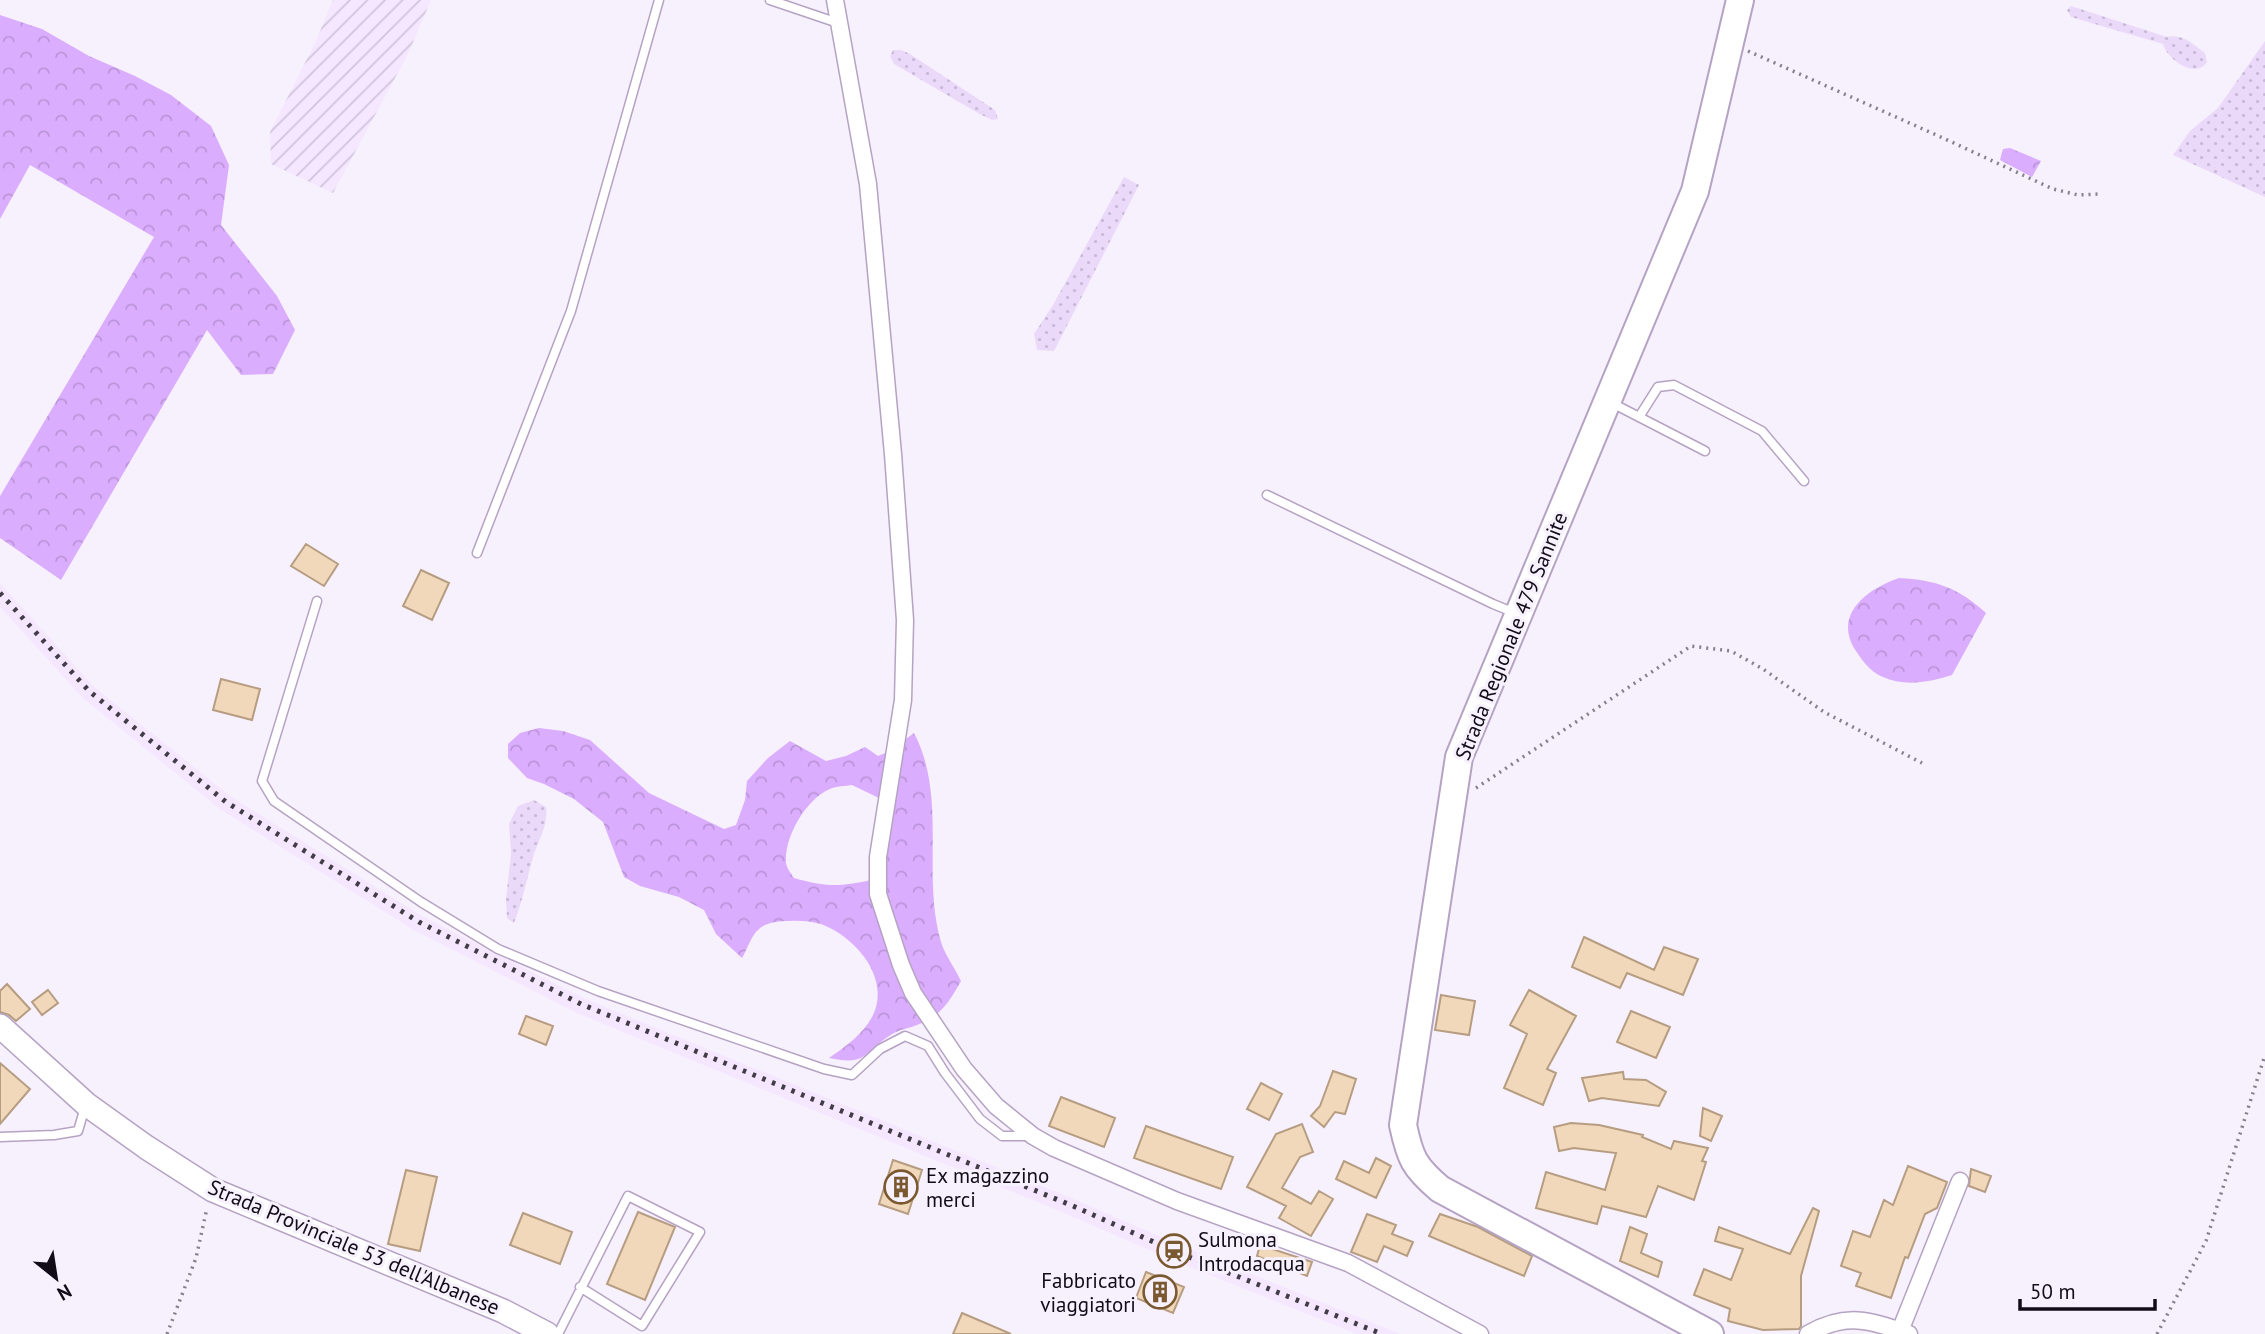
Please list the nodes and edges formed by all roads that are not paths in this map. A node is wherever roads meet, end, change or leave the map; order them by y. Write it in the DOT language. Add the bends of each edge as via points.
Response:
graph roads {
  1 [pos="659,0"];
  2 [pos="770,0"];
  3 [pos="835,0"];
  4 [pos="1740,0"];
  5 [pos="838,23"];
  6 [pos="1607,401"];
  7 [pos="1639,417"];
  8 [pos="1705,451"];
  9 [pos="1804,481"];
  10 [pos="1267,495"];
  11 [pos="477,553"];
  12 [pos="317,601"];
  13 [pos="1518,614"];
  14 [pos="0,1026"];
  15 [pos="86,1104"];
  16 [pos="1033,1136"];
  17 [pos="0,1137"];
  18 [pos="1960,1181"];
  19 [pos="580,1287"];
  20 [pos="1904,1332"];
  21 [pos="547,1334"];
  22 [pos="558,1334"];
  23 [pos="1480,1334"];
  24 [pos="1710,1334"];
  25 [pos="1808,1334"];
  1 -- 11 [label="lane" via="571,312"];
  2 -- 5 [label="lane"];
  3 -- 5 [label="street"];
  4 -- 6 [label="main road, Strada Regionale 479 Sannite" via="1695,191"];
  5 -- 16 [label="street" via="868,184 905,620 904,700 878,857 878,894 913,993 970,1077"];
  6 -- 7 [label="lane"];
  6 -- 13 [label="main road, Strada Regionale 479 Sannite"];
  7 -- 8 [label="lane"];
  7 -- 9 [label="lane" via="1658,387 1674,385 1762,431"];
  10 -- 13 [label="lane"];
  12 -- 16 [label="lane" via="262,781 274,801 498,949 598,991 852,1075 880,1049 905,1036 928,1046 980,1119 1002,1136"];
  13 -- 24 [label="main road, Strada Regionale 479 Sannite" via="1459,757 1408,1081 1403,1125 1410,1156 1440,1189"];
  14 -- 15 [label="main road, Strada Provinciale 53 dell'Albanese"];
  15 -- 17 [label="lane" via="78,1131"];
  15 -- 21 [label="main road, Strada Provinciale 53 dell'Albanese" via="214,1189 503,1311"];
  16 -- 23 [label="street" via="1177,1201 1348,1263"];
  18 -- 20 [label="street"];
  19 -- 19 [label="lane" via="628,1196 700,1232 642,1326"];
  19 -- 22 [label="lane"];
  20 -- 25 [label="street" via="1846,1319"];
}
